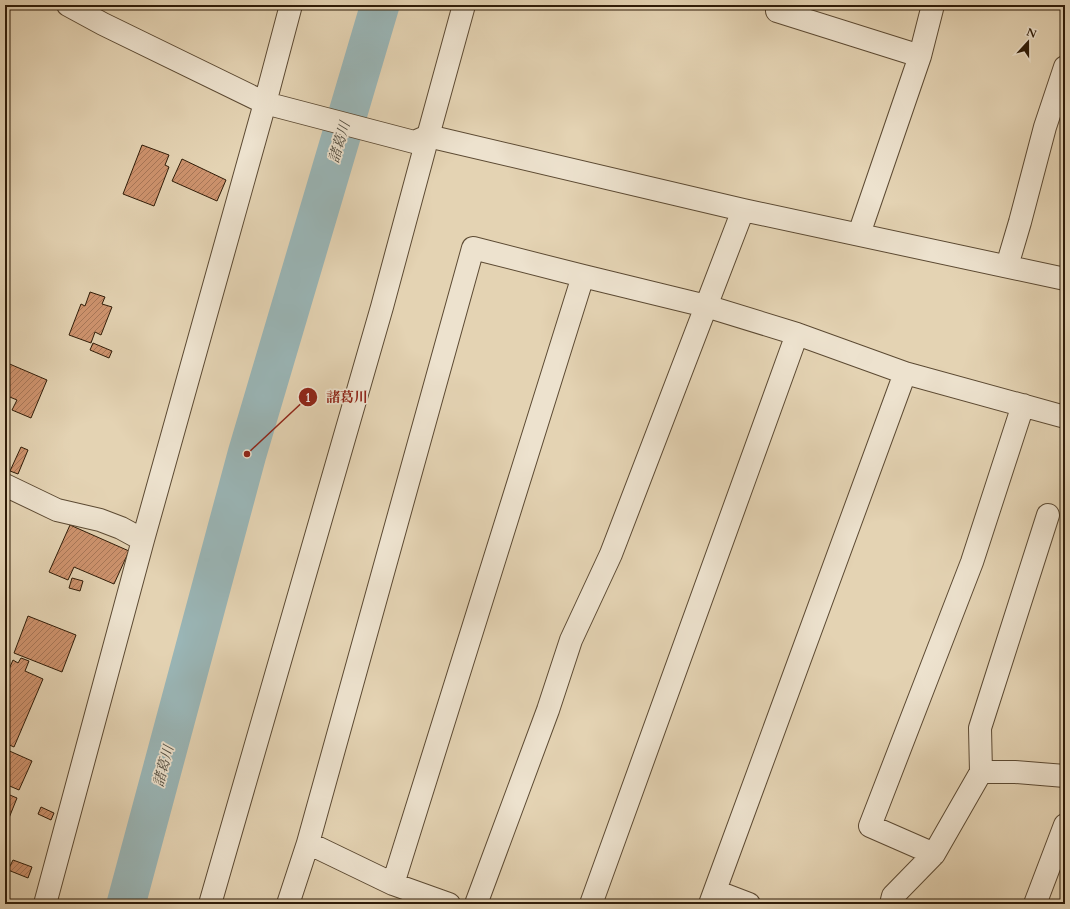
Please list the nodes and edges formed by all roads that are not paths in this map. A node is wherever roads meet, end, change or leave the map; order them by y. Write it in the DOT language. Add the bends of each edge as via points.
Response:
graph roads {
  1 [pos="68,5"];
  2 [pos="292,5"];
  3 [pos="464,5"];
  4 [pos="779,5"];
  5 [pos="933,5"];
  6 [pos="920,56"];
  7 [pos="1065,67"];
  8 [pos="276,105"];
  9 [pos="421,139"];
  10 [pos="743,210"];
  11 [pos="859,234"];
  12 [pos="1007,266"];
  13 [pos="584,276"];
  14 [pos="1065,279"];
  15 [pos="706,306"];
  16 [pos="797,334"];
  17 [pos="905,373"];
  18 [pos="1023,405"];
  19 [pos="1065,417"];
  20 [pos="5,485"];
  21 [pos="1048,515"];
  22 [pos="143,540"];
  23 [pos="982,772"];
  24 [pos="1065,776"];
  25 [pos="1065,825"];
  26 [pos="308,842"];
  27 [pos="934,854"];
  28 [pos="393,884"];
  29 [pos="712,897"];
  30 [pos="45,904"];
  31 [pos="210,904"];
  32 [pos="288,904"];
  33 [pos="449,904"];
  34 [pos="476,904"];
  35 [pos="591,904"];
  36 [pos="749,904"];
  37 [pos="891,904"];
  38 [pos="1035,904"];
  1 -- 8 [label="street"];
  2 -- 8 [label="street"];
  3 -- 9 [label="street"];
  4 -- 6 [label="street" via="777,11"];
  5 -- 6 [label="street"];
  6 -- 11 [label="street"];
  7 -- 12 [label="street" via="1045,127"];
  8 -- 9 [label="street"];
  8 -- 22 [label="street"];
  9 -- 10 [label="street"];
  9 -- 31 [label="street" via="382,307"];
  10 -- 11 [label="street"];
  10 -- 15 [label="street"];
  11 -- 12 [label="street"];
  12 -- 14 [label="street"];
  13 -- 15 [label="street"];
  13 -- 26 [label="street" via="474,248"];
  13 -- 28 [label="street"];
  15 -- 16 [label="street"];
  15 -- 34 [label="street" via="611,554 571,640 548,710"];
  16 -- 17 [label="street"];
  16 -- 35 [label="street"];
  17 -- 18 [label="street"];
  17 -- 29 [label="street"];
  18 -- 19 [label="street"];
  18 -- 27 [label="street" via="972,562 870,826"];
  20 -- 22 [label="street" via="57,510 100,520"];
  21 -- 23 [label="street" via="980,728"];
  22 -- 30 [label="street"];
  23 -- 24 [label="street"];
  23 -- 27 [label="street"];
  25 -- 38 [label="street"];
  26 -- 28 [label="street"];
  26 -- 32 [label="street"];
  27 -- 37 [label="street" via="893,896"];
  28 -- 33 [label="street"];
  29 -- 36 [label="street"];
}
